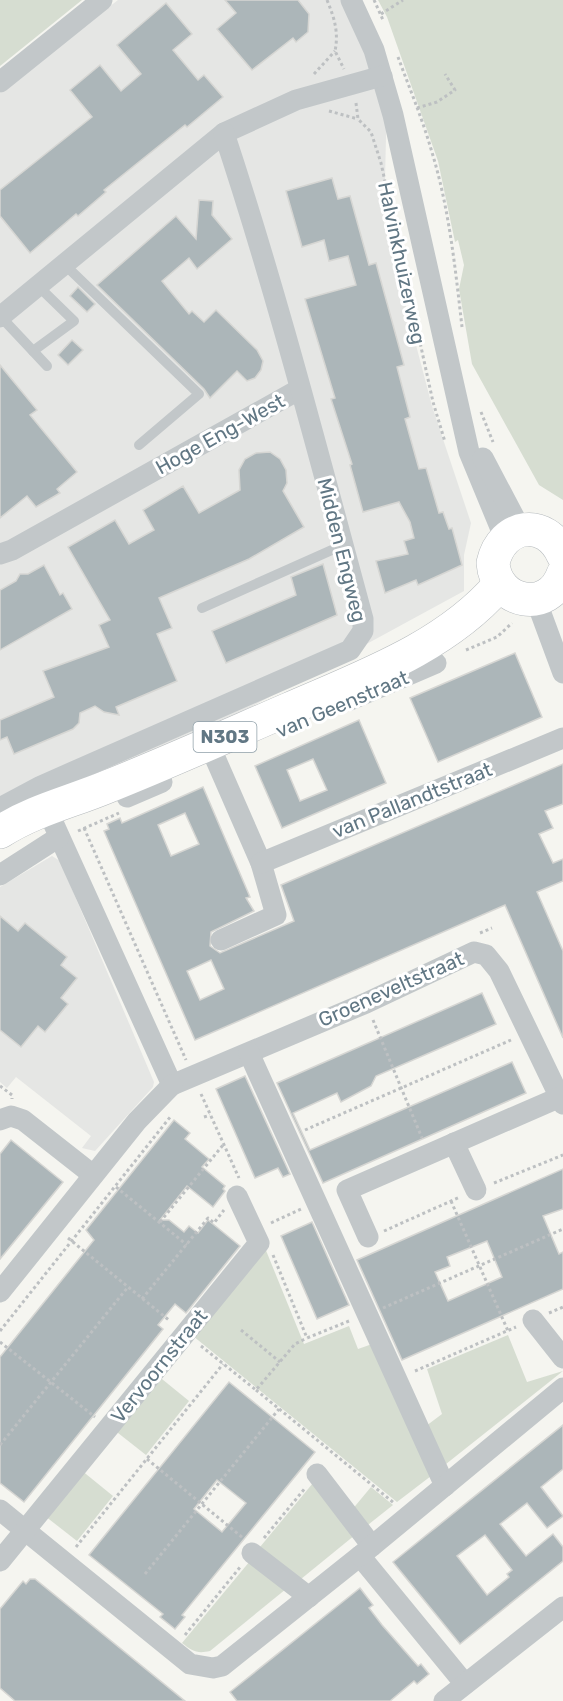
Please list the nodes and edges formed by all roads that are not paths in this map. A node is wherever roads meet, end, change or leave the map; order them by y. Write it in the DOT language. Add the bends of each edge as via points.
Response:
graph roads {
  1 [pos="102,0"];
  2 [pos="351,0"];
  3 [pos="382,76"];
  4 [pos="0,82"];
  5 [pos="224,133"];
  6 [pos="64,264"];
  7 [pos="38,286"];
  8 [pos="0,317"];
  9 [pos="33,351"];
  10 [pos="47,366"];
  11 [pos="300,389"];
  12 [pos="139,445"];
  13 [pos="513,534"];
  14 [pos="343,545"];
  15 [pos="0,554"];
  16 [pos="562,557"];
  17 [pos="516,601"];
  18 [pos="202,608"];
  19 [pos="436,663"];
  20 [pos="563,674"];
  21 [pos="563,738"];
  22 [pos="212,751"];
  23 [pos="0,808"];
  24 [pos="52,821"];
  25 [pos="0,832"];
  26 [pos="0,850"];
  27 [pos="261,862"];
  28 [pos="0,875"];
  29 [pos="221,940"];
  30 [pos="249,1053"];
  31 [pos="172,1085"];
  32 [pos="561,1101"];
  33 [pos="0,1120"];
  34 [pos="454,1143"];
  35 [pos="95,1173"];
  36 [pos="347,1190"];
  37 [pos="476,1191"];
  38 [pos="240,1192"];
  39 [pos="316,1202"];
  40 [pos="368,1238"];
  41 [pos="0,1292"];
  42 [pos="533,1320"];
  43 [pos="563,1358"];
  44 [pos="563,1388"];
  45 [pos="317,1474"];
  46 [pos="445,1486"];
  47 [pos="0,1510"];
  48 [pos="25,1530"];
  49 [pos="249,1547"];
  50 [pos="366,1551"];
  51 [pos="0,1561"];
  52 [pos="309,1597"];
  53 [pos="563,1607"];
  54 [pos="465,1684"];
  55 [pos="444,1701"];
  1 -- 4 [label="street"];
  2 -- 3 [label="street, Halvinkhuizerweg"];
  3 -- 5 [label="street" via="296,100"];
  3 -- 13 [label="street, Halvinkhuizerweg" via="470,413"];
  5 -- 6 [label="street"];
  5 -- 11 [label="street, Hoge Eng-West" via="254,223"];
  6 -- 7 [label="street"];
  6 -- 12 [label="lane" via="199,394"];
  7 -- 8 [label="street"];
  7 -- 9 [label="lane" via="74,321"];
  8 -- 9 [label="lane"];
  9 -- 10 [label="lane"];
  11 -- 14 [label="street, Midden Engweg"];
  11 -- 15 [label="street, Hoge Eng-West"];
  13 -- 16 [label="main road, N303" via="536,530 548,535"];
  13 -- 17 [label="main road" via="493,563"];
  14 -- 18 [label="lane"];
  14 -- 23 [label="street, Midden Engweg" via="363,619 363,631 350,650 41,786"];
  16 -- 17 [label="main road, N303" via="559,584 549,594"];
  17 -- 20 [label="street"];
  17 -- 22 [label="main road, van Geenstraat / N303" via="471,635 352,681"];
  19 -- 22 [label="street, van Geenstraat"];
  21 -- 27 [label="street, van Pallandtstraat"];
  22 -- 24 [label="main road, van Geenstraat / N303"];
  22 -- 27 [label="street"];
  24 -- 25 [label="main road, van Geenstraat / N303"];
  24 -- 26 [label="main road, van Geenstraat / N303"];
  24 -- 28 [label="street, van Geenstraat"];
  24 -- 31 [label="street"];
  27 -- 29 [label="street" via="276,915"];
  30 -- 31 [label="street, Groeneveltstraat"];
  30 -- 32 [label="street, Groeneveltstraat" via="474,952 486,955 499,971"];
  30 -- 39 [label="street"];
  31 -- 35 [label="street" via="137,1120"];
  32 -- 34 [label="street, Groeneveltstraat"];
  33 -- 35 [label="street" via="11,1116 23,1119"];
  34 -- 36 [label="street, Groeneveltstraat"];
  34 -- 37 [label="street"];
  35 -- 41 [label="street"];
  36 -- 39 [label="street, Groeneveltstraat"];
  36 -- 40 [label="street"];
  38 -- 48 [label="street, Vervoornstraat" via="260,1243"];
  39 -- 46 [label="street"];
  42 -- 43 [label="street"];
  44 -- 46 [label="street"];
  45 -- 50 [label="street"];
  46 -- 50 [label="street"];
  47 -- 48 [label="street"];
  48 -- 51 [label="street, Vervoornstraat"];
  48 -- 52 [label="street" via="190,1664 222,1666"];
  49 -- 52 [label="street"];
  50 -- 52 [label="street"];
  50 -- 54 [label="street"];
  53 -- 54 [label="street"];
  54 -- 55 [label="street"];
}
